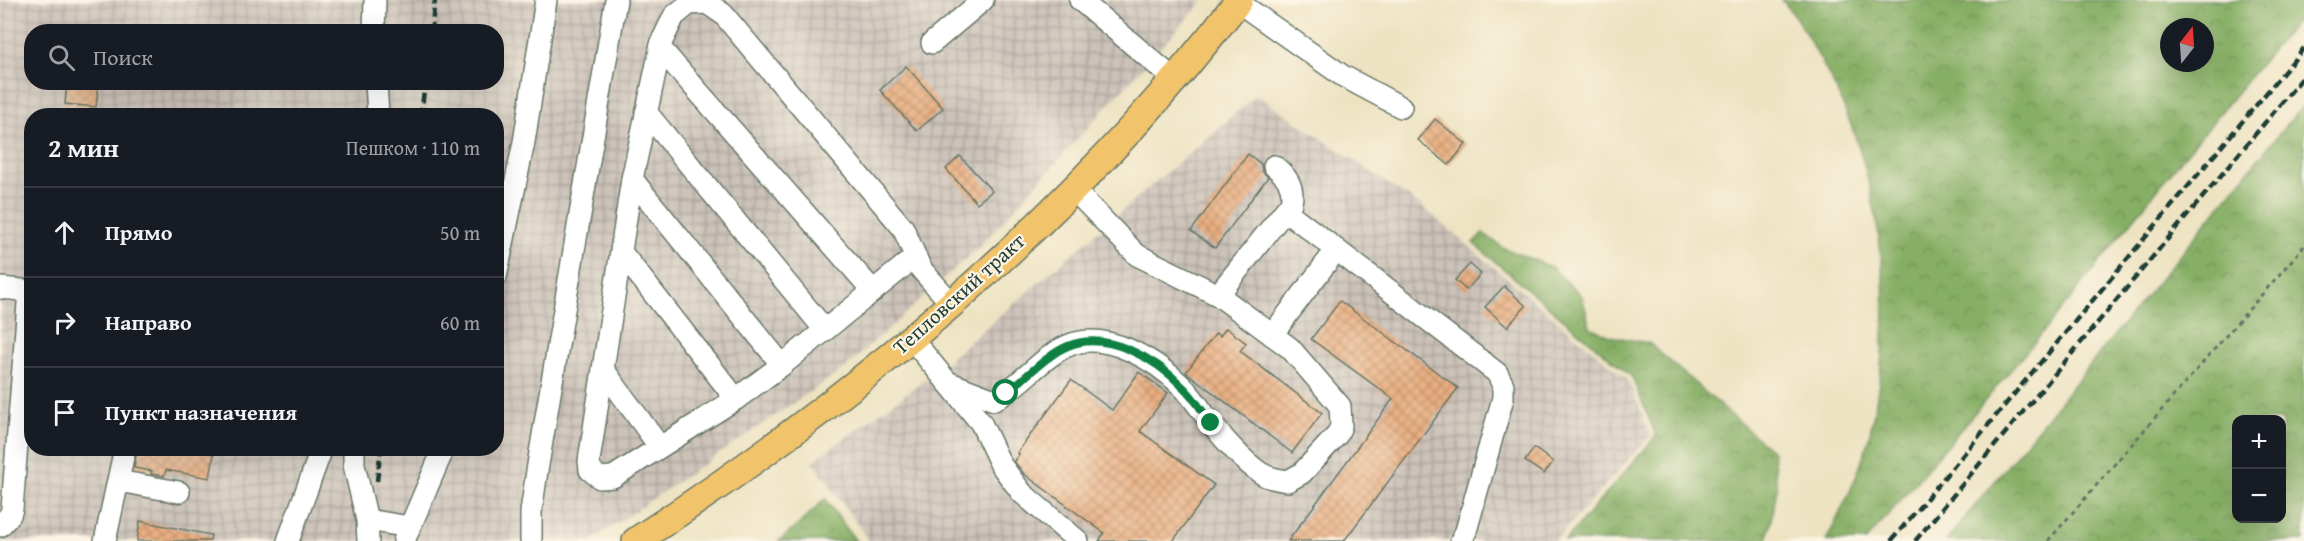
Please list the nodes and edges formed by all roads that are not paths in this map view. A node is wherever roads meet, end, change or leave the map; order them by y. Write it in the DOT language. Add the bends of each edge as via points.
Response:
graph roads {
  1 [pos="375,0"];
  2 [pos="546,0"];
  3 [pos="616,0"];
  4 [pos="983,0"];
  5 [pos="1080,0"];
  6 [pos="1239,1"];
  7 [pos="374,24"];
  8 [pos="932,43"];
  9 [pos="660,48"];
  10 [pos="1175,80"];
  11 [pos="376,90"];
  12 [pos="1401,107"];
  13 [pos="378,108"];
  14 [pos="646,111"];
  15 [pos="1274,166"];
  16 [pos="632,178"];
  17 [pos="1073,189"];
  18 [pos="1286,211"];
  19 [pos="504,238"];
  20 [pos="1336,250"];
  21 [pos="621,252"];
  22 [pos="915,257"];
  23 [pos="0,288"];
  24 [pos="24,290"];
  25 [pos="873,291"];
  26 [pos="1218,295"];
  27 [pos="951,303"];
  28 [pos="825,330"];
  29 [pos="1272,334"];
  30 [pos="911,338"];
  31 [pos="24,364"];
  32 [pos="782,365"];
  33 [pos="603,369"];
  34 [pos="950,383"];
  35 [pos="735,399"];
  36 [pos="659,446"];
  37 [pos="123,456"];
  38 [pos="314,456"];
  39 [pos="355,456"];
  40 [pos="441,456"];
  41 [pos="118,481"];
  42 [pos="179,492"];
  43 [pos="0,526"];
  44 [pos="368,531"];
  45 [pos="407,534"];
  46 [pos="105,541"];
  47 [pos="288,541"];
  48 [pos="531,541"];
  49 [pos="636,541"];
  50 [pos="1078,541"];
  51 [pos="1461,541"];
  1 -- 7 [label="lane"];
  2 -- 19 [label="lane"];
  3 -- 48 [label="lane" via="532,502"];
  4 -- 8 [label="lane"];
  5 -- 10 [label="lane"];
  6 -- 10 [label="main road, Тепловский тракт"];
  6 -- 12 [label="lane" via="1343,76"];
  9 -- 14 [label="lane"];
  9 -- 22 [label="lane" via="667,27 681,8 697,2 716,8 903,228"];
  9 -- 25 [label="lane"];
  10 -- 17 [label="main road, Тепловский тракт"];
  11 -- 13 [label="lane"];
  14 -- 16 [label="lane"];
  14 -- 28 [label="lane"];
  15 -- 18 [label="lane" via="1291,185 1292,199"];
  16 -- 21 [label="lane"];
  16 -- 32 [label="lane"];
  17 -- 26 [label="lane" via="1137,255"];
  17 -- 27 [label="main road, Тепловский тракт"];
  18 -- 20 [label="lane"];
  18 -- 26 [label="lane"];
  20 -- 29 [label="lane"];
  20 -- 51 [label="lane" via="1502,379 1503,398"];
  21 -- 33 [label="lane"];
  21 -- 35 [label="lane"];
  22 -- 25 [label="lane"];
  22 -- 27 [label="lane" via="924,274"];
  23 -- 24 [label="lane"];
  25 -- 28 [label="lane"];
  26 -- 29 [label="lane"];
  27 -- 30 [label="main road, Тепловский тракт"];
  28 -- 32 [label="lane"];
  29 -- 34 [label="lane" via="1299,356 1340,406 1342,416 1341,426 1330,444 1302,473 1288,481 1265,475 1211,423 1182,386 1120,346 1100,341 1066,346 994,400"];
  30 -- 34 [label="lane"];
  30 -- 49 [label="main road, Тепловский тракт" via="773,447"];
  31 -- 43 [label="lane" via="12,509"];
  32 -- 35 [label="lane"];
  33 -- 36 [label="lane"];
  33 -- 36 [label="lane" via="590,470 600,478 613,477"];
  34 -- 50 [label="lane" via="981,423 1001,465 1022,494"];
  35 -- 36 [label="lane"];
  37 -- 41 [label="lane"];
  38 -- 47 [label="lane"];
  39 -- 44 [label="lane"];
  40 -- 45 [label="lane"];
  41 -- 42 [label="lane"];
  41 -- 46 [label="lane"];
  44 -- 45 [label="lane"];
}
